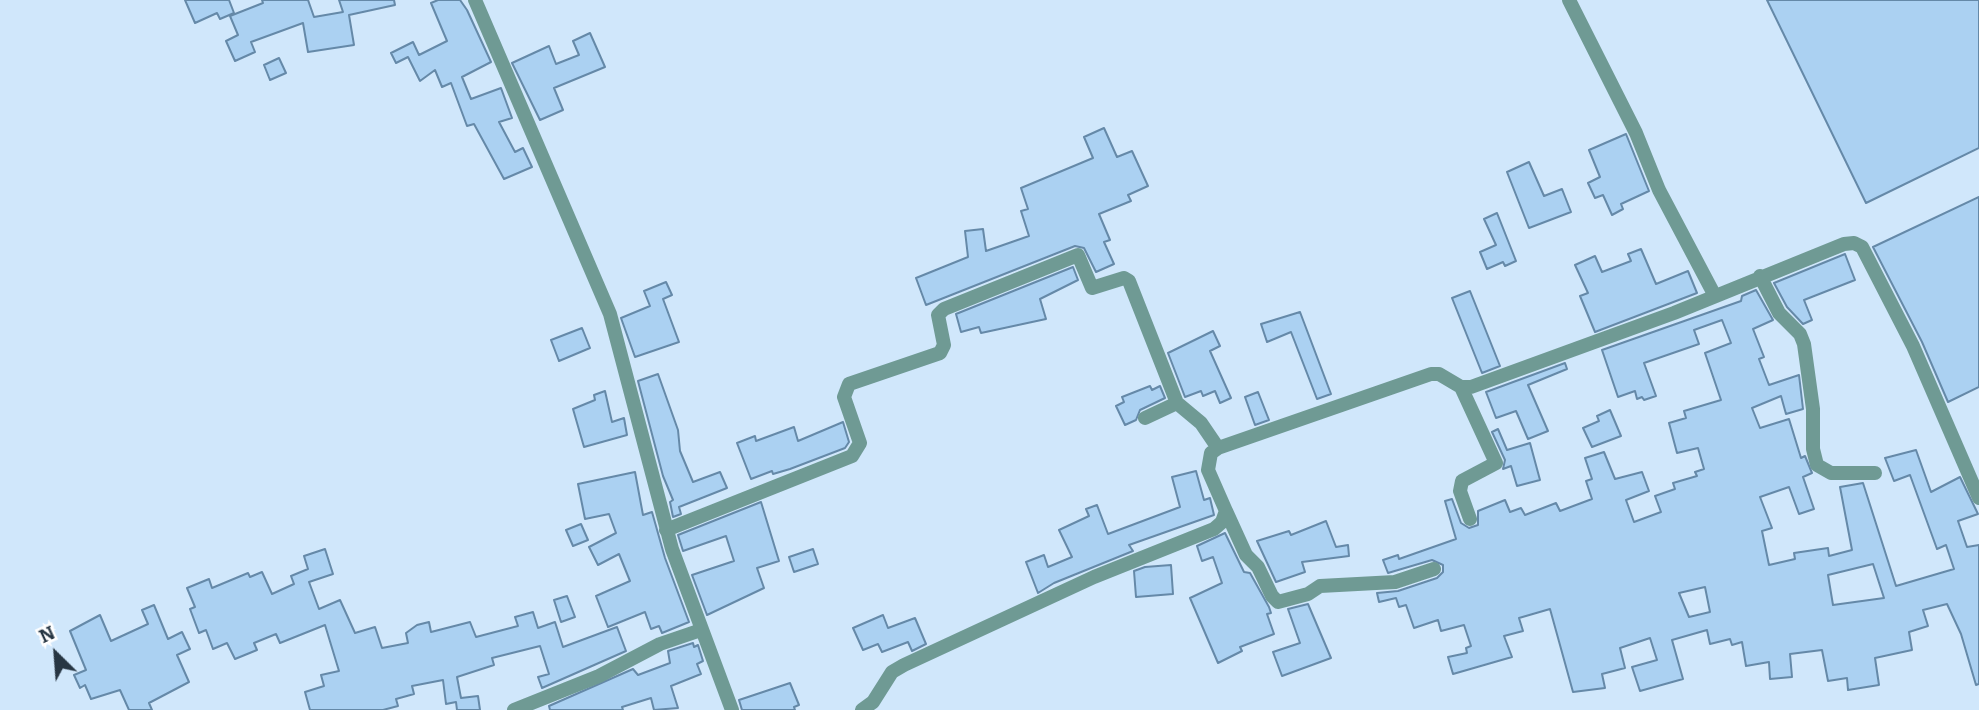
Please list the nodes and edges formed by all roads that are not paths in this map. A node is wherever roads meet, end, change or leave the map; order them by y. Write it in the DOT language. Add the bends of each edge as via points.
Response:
graph roads {
  1 [pos="475,0"];
  2 [pos="1569,0"];
  3 [pos="1760,276"];
  4 [pos="1715,296"];
  5 [pos="1461,387"];
  6 [pos="1177,402"];
  7 [pos="1145,418"];
  8 [pos="1218,448"];
  9 [pos="1875,473"];
  10 [pos="1979,498"];
  11 [pos="1226,511"];
  12 [pos="1471,519"];
  13 [pos="666,530"];
  14 [pos="1434,569"];
  15 [pos="701,630"];
  16 [pos="514,710"];
  17 [pos="732,710"];
  18 [pos="862,710"];
  1 -- 13 [label="street" via="610,314"];
  2 -- 4 [label="street"];
  3 -- 4 [label="street"];
  3 -- 9 [label="street" via="1779,313 1804,344 1817,465 1832,473"];
  3 -- 10 [label="street" via="1844,244 1862,247 1908,337"];
  4 -- 5 [label="street"];
  5 -- 8 [label="street" via="1431,374"];
  5 -- 12 [label="street" via="1496,463 1462,481 1460,491"];
  6 -- 7 [label="street"];
  6 -- 8 [label="street" via="1202,423"];
  6 -- 13 [label="street" via="1129,281 1124,278 1092,288 1078,256 944,309 938,315 944,345 940,353 849,384 844,397 860,443 852,456"];
  8 -- 11 [label="street" via="1211,453 1208,470"];
  11 -- 14 [label="street" via="1246,555 1278,602 1325,585 1395,582"];
  11 -- 18 [label="street" via="1214,529 904,665 892,672 873,702"];
  13 -- 15 [label="street"];
  15 -- 16 [label="street"];
  15 -- 17 [label="street"];
}
